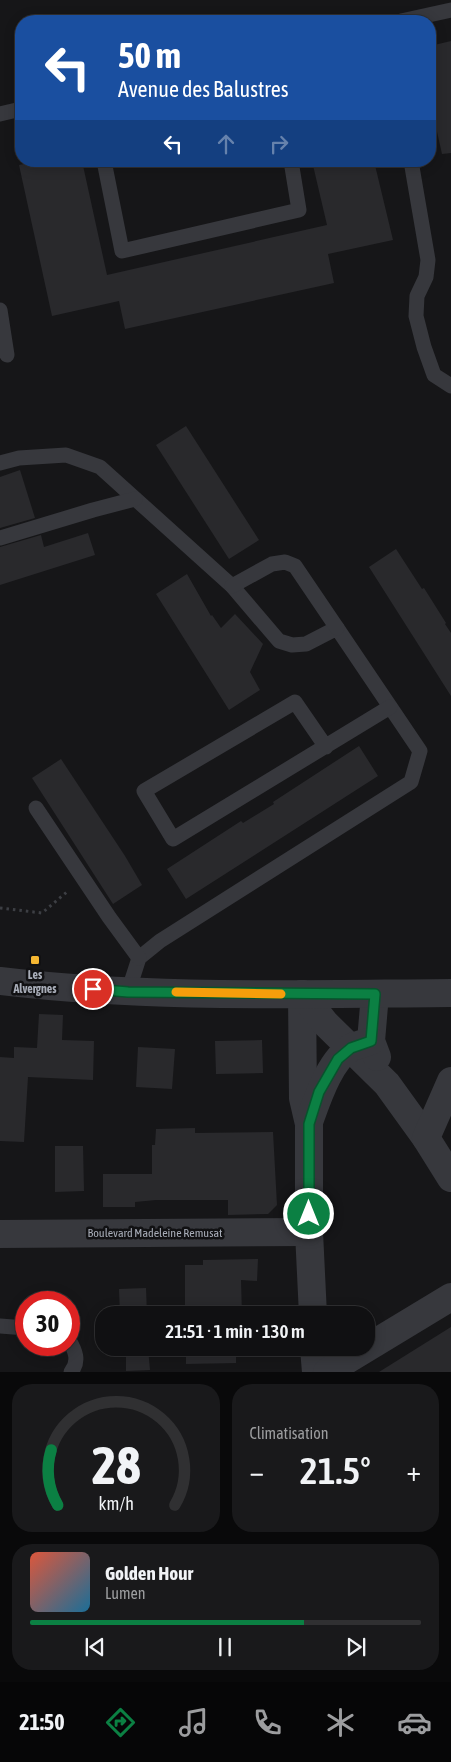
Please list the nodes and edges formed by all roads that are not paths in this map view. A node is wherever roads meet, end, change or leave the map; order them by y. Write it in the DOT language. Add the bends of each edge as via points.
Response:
graph roads {
  1 [pos="451,10"];
  2 [pos="428,15"];
  3 [pos="15,110"];
  4 [pos="0,114"];
  5 [pos="105,167"];
  6 [pos="291,167"];
  7 [pos="412,167"];
  8 [pos="0,310"];
  9 [pos="7,355"];
  10 [pos="451,386"];
  11 [pos="0,463"];
  12 [pos="135,499"];
  13 [pos="0,538"];
  14 [pos="232,586"];
  15 [pos="337,628"];
  16 [pos="390,707"];
  17 [pos="326,747"];
  18 [pos="36,808"];
  19 [pos="139,958"];
  20 [pos="0,981"];
  21 [pos="128,992"];
  22 [pos="451,993"];
  23 [pos="302,994"];
  24 [pos="375,994"];
  25 [pos="361,1044"];
  26 [pos="451,1081"];
  27 [pos="309,1124"];
  28 [pos="426,1138"];
  29 [pos="451,1178"];
  30 [pos="309,1232"];
  31 [pos="0,1234"];
  32 [pos="451,1297"];
  33 [pos="313,1306"];
  34 [pos="0,1326"];
  35 [pos="15,1327"];
  36 [pos="76,1356"];
  37 [pos="315,1356"];
  38 [pos="71,1372"];
  39 [pos="316,1372"];
  40 [pos="327,1372"];
  1 -- 2 [label="lane"];
  3 -- 4 [label="lane"];
  5 -- 6 [label="lane" via="122,251 299,210"];
  7 -- 10 [label="lane" via="428,260 426,277 417,296 416,316 434,375"];
  8 -- 9 [label="lane"];
  11 -- 12 [label="lane" via="66,454 100,467"];
  12 -- 13 [label="lane"];
  12 -- 14 [label="lane"];
  14 -- 15 [label="lane" via="279,641 292,645 306,644"];
  14 -- 15 [label="lane" via="272,564 285,562 295,566"];
  15 -- 16 [label="lane"];
  16 -- 17 [label="lane"];
  16 -- 19 [label="lane" via="420,751 411,782 160,941"];
  17 -- 17 [label="lane" via="173,839 144,791 295,702"];
  18 -- 19 [label="lane"];
  19 -- 21 [label="lane"];
  20 -- 21 [label="street"];
  21 -- 23 [label="street"];
  22 -- 24 [label="street"];
  23 -- 24 [label="street"];
  23 -- 25 [label="street" via="325,1023"];
  23 -- 27 [label="street" via="303,1098"];
  24 -- 25 [label="street"];
  25 -- 27 [label="street" via="338,1059 319,1092"];
  25 -- 28 [label="street"];
  26 -- 28 [label="street"];
  27 -- 30 [label="street"];
  28 -- 29 [label="street"];
  30 -- 31 [label="street, Boulevard Madeleine Remusat"];
  30 -- 33 [label="street"];
  32 -- 40 [label="street"];
  34 -- 35 [label="lane"];
  36 -- 38 [label="lane" via="75,1368"];
  37 -- 39 [label="street"];
}
